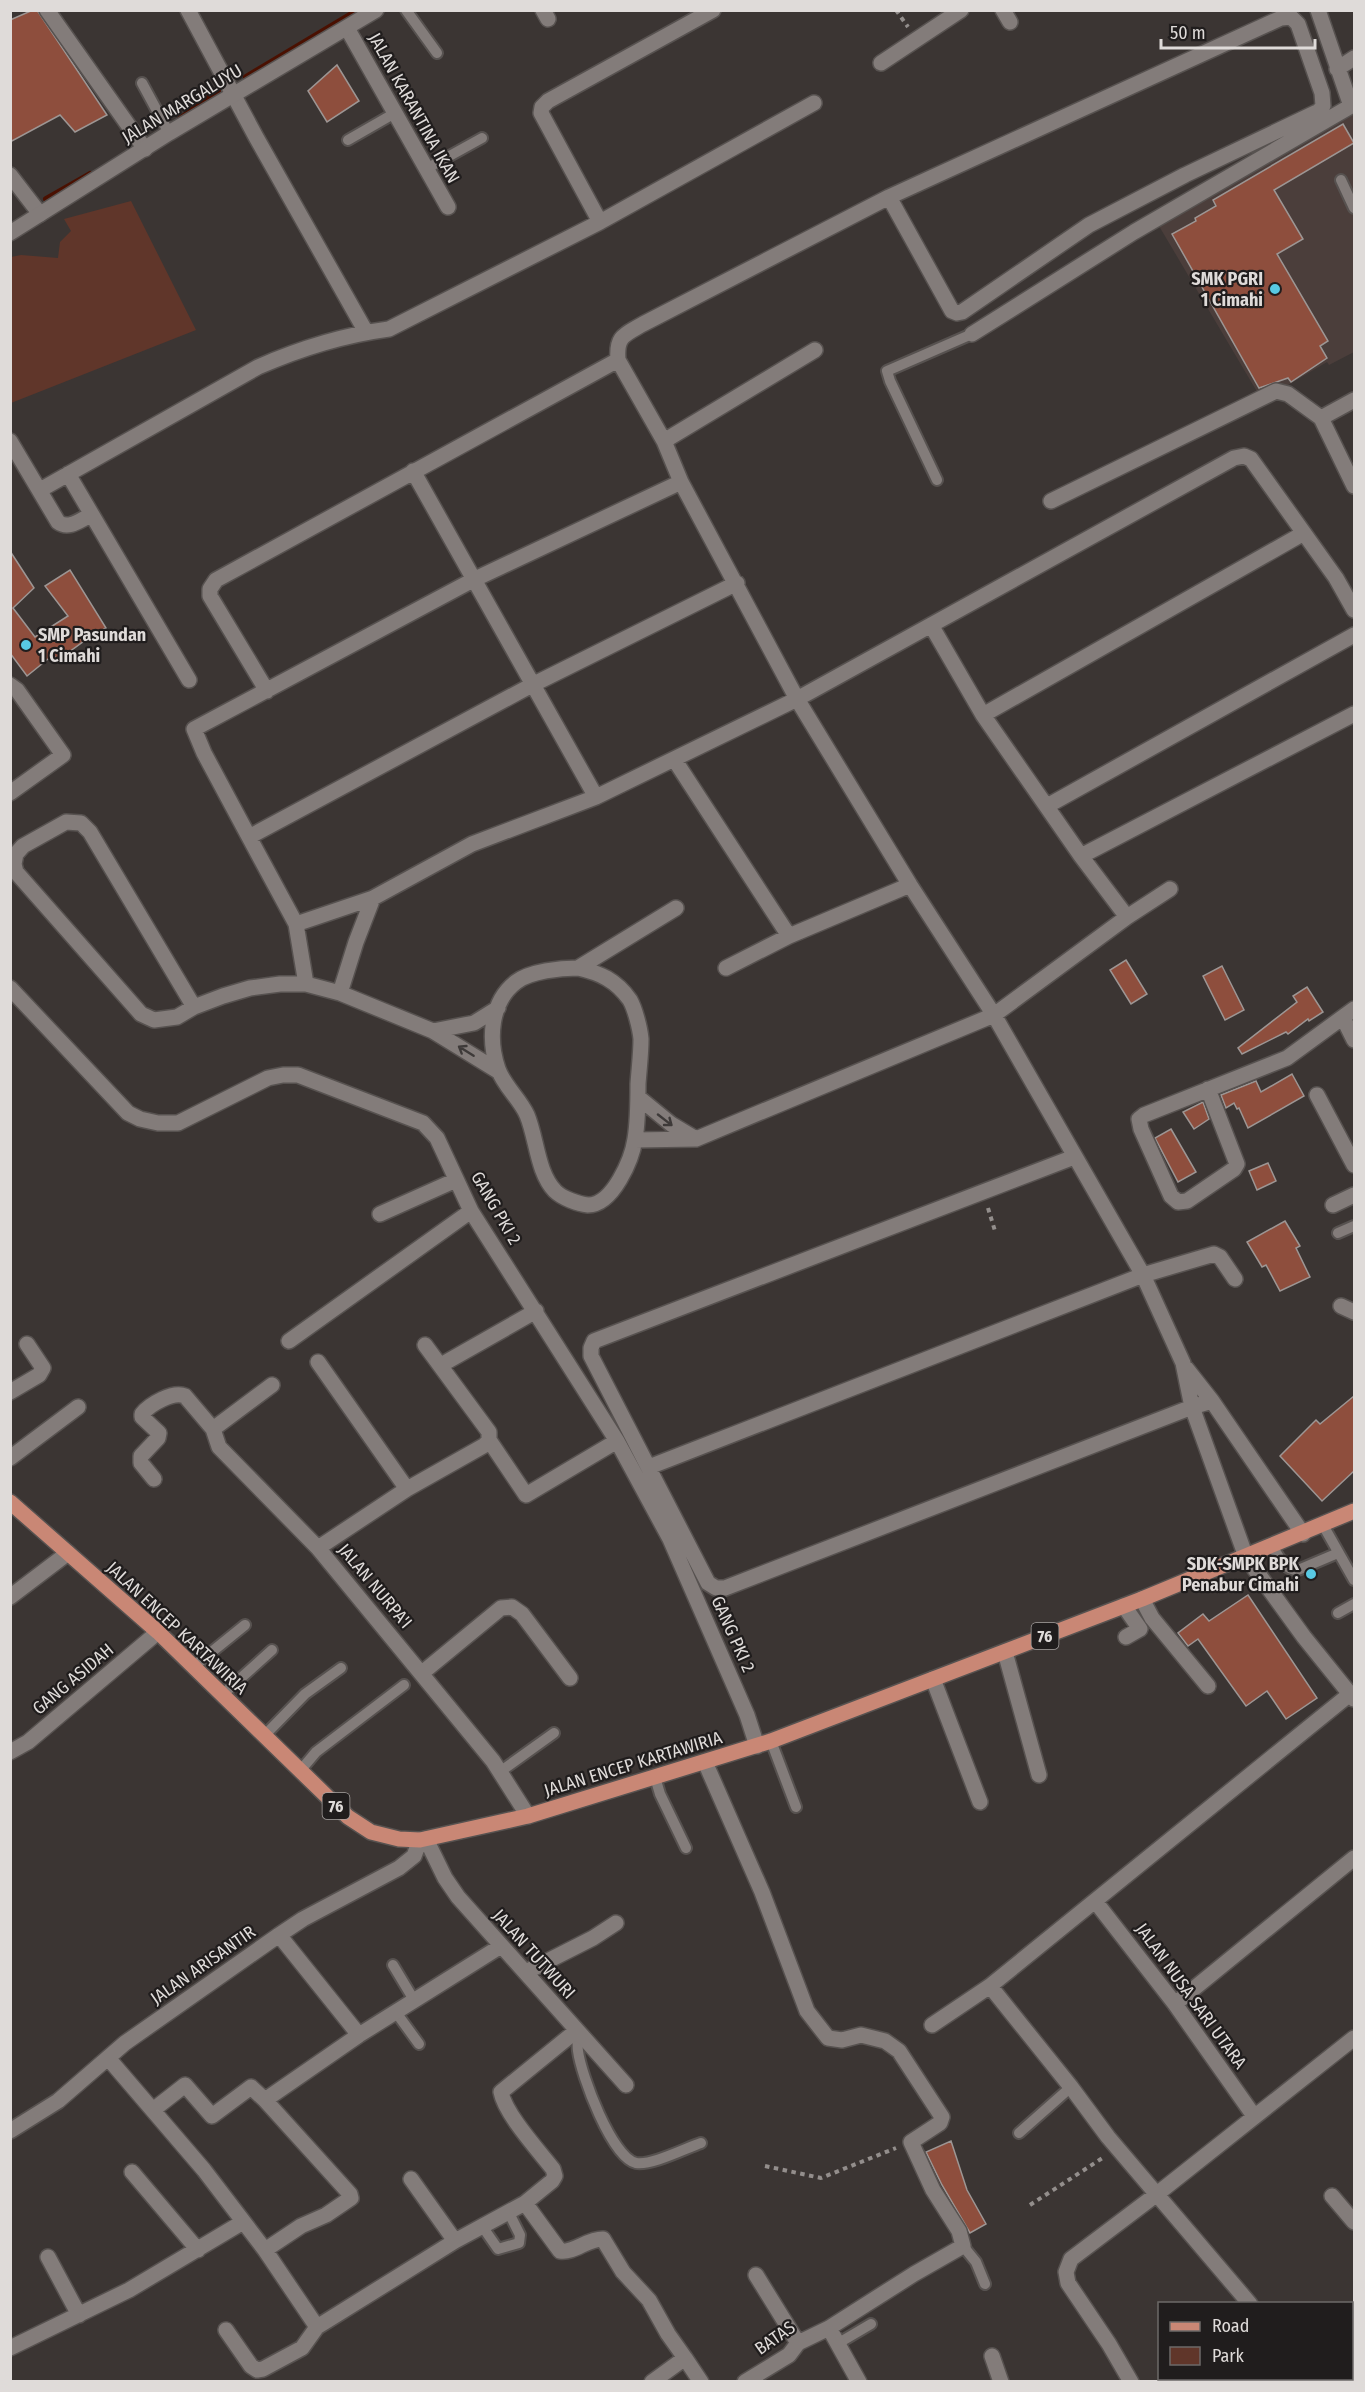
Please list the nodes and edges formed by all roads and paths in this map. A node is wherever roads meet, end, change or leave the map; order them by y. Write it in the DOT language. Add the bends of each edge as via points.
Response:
graph roads {
  1 [pos="47,10"];
  2 [pos="188,10"];
  3 [pos="376,10"];
  4 [pos="406,10"];
  5 [pos="713,10"];
  6 [pos="961,10"];
  7 [pos="1318,10"];
  8 [pos="347,28"];
  9 [pos="436,53"];
  10 [pos="1354,58"];
  11 [pos="881,63"];
  12 [pos="1337,69"];
  13 [pos="142,84"];
  14 [pos="234,95"];
  15 [pos="814,103"];
  16 [pos="1353,106"];
  17 [pos="395,113"];
  18 [pos="169,133"];
  19 [pos="482,138"];
  20 [pos="348,140"];
  21 [pos="146,149"];
  22 [pos="426,169"];
  23 [pos="10,174"];
  24 [pos="1341,180"];
  25 [pos="889,196"];
  26 [pos="448,207"];
  27 [pos="1354,208"];
  28 [pos="40,214"];
  29 [pos="600,222"];
  30 [pos="10,233"];
  31 [pos="366,332"];
  32 [pos="972,334"];
  33 [pos="816,350"];
  34 [pos="618,360"];
  35 [pos="1354,400"];
  36 [pos="1321,418"];
  37 [pos="10,441"];
  38 [pos="664,441"];
  39 [pos="413,471"];
  40 [pos="68,474"];
  41 [pos="937,480"];
  42 [pos="681,482"];
  43 [pos="1354,486"];
  44 [pos="40,490"];
  45 [pos="1051,501"];
  46 [pos="91,515"];
  47 [pos="1304,533"];
  48 [pos="473,580"];
  49 [pos="737,583"];
  50 [pos="1354,610"];
  51 [pos="931,625"];
  52 [pos="1354,635"];
  53 [pos="189,680"];
  54 [pos="532,685"];
  55 [pos="14,688"];
  56 [pos="267,691"];
  57 [pos="797,699"];
  58 [pos="983,715"];
  59 [pos="1352,720"];
  60 [pos="674,759"];
  61 [pos="10,793"];
  62 [pos="596,797"];
  63 [pos="1047,806"];
  64 [pos="249,837"];
  65 [pos="1081,856"];
  66 [pos="910,885"];
  67 [pos="1170,889"];
  68 [pos="373,898"];
  69 [pos="676,908"];
  70 [pos="1127,917"];
  71 [pos="296,924"];
  72 [pos="789,936"];
  73 [pos="578,968"];
  74 [pos="726,968"];
  75 [pos="306,984"];
  76 [pos="10,988"];
  77 [pos="340,993"];
  78 [pos="194,1007"];
  79 [pos="498,1008"];
  80 [pos="1349,1013"];
  81 [pos="994,1015"];
  82 [pos="433,1031"];
  83 [pos="1354,1040"];
  84 [pos="498,1071"];
  85 [pos="1208,1089"];
  86 [pos="1317,1095"];
  87 [pos="638,1098"];
  88 [pos="696,1139"];
  89 [pos="635,1140"];
  90 [pos="1074,1157"];
  91 [pos="1354,1165"];
  92 [pos="456,1180"];
  93 [pos="983,1193"];
  94 [pos="1354,1195"];
  95 [pos="1333,1205"];
  96 [pos="471,1211"];
  97 [pos="380,1214"];
  98 [pos="1354,1226"];
  99 [pos="995,1231"];
  100 [pos="1338,1233"];
  101 [pos="1143,1275"];
  102 [pos="1235,1278"];
  103 [pos="536,1311"];
  104 [pos="289,1341"];
  105 [pos="27,1344"];
  106 [pos="425,1345"];
  107 [pos="318,1362"];
  108 [pos="1183,1363"];
  109 [pos="441,1365"];
  110 [pos="272,1385"];
  111 [pos="10,1392"];
  112 [pos="1212,1401"];
  113 [pos="78,1407"];
  114 [pos="1192,1407"];
  115 [pos="213,1429"];
  116 [pos="489,1440"];
  117 [pos="617,1441"];
  118 [pos="10,1458"];
  119 [pos="649,1467"];
  120 [pos="154,1479"];
  121 [pos="407,1489"];
  122 [pos="10,1502"];
  123 [pos="1354,1511"];
  124 [pos="1323,1525"];
  125 [pos="1303,1534"];
  126 [pos="1272,1546"];
  127 [pos="318,1548"];
  128 [pos="68,1553"];
  129 [pos="1338,1553"];
  130 [pos="1246,1557"];
  131 [pos="1354,1580"];
  132 [pos="10,1597"];
  133 [pos="1142,1599"];
  134 [pos="1354,1604"];
  135 [pos="1124,1606"];
  136 [pos="1338,1613"];
  137 [pos="245,1625"];
  138 [pos="158,1632"];
  139 [pos="1126,1637"];
  140 [pos="272,1650"];
  141 [pos="1005,1652"];
  142 [pos="194,1667"];
  143 [pos="340,1668"];
  144 [pos="422,1673"];
  145 [pos="570,1678"];
  146 [pos="933,1679"];
  147 [pos="404,1685"];
  148 [pos="1208,1686"];
  149 [pos="222,1695"];
  150 [pos="1352,1696"];
  151 [pos="554,1733"];
  152 [pos="264,1736"];
  153 [pos="763,1744"];
  154 [pos="10,1752"];
  155 [pos="705,1762"];
  156 [pos="300,1771"];
  157 [pos="501,1771"];
  158 [pos="1039,1775"];
  159 [pos="655,1778"];
  160 [pos="980,1803"];
  161 [pos="796,1807"];
  162 [pos="528,1816"];
  163 [pos="423,1840"];
  164 [pos="686,1848"];
  165 [pos="1354,1858"];
  166 [pos="1095,1900"];
  167 [pos="616,1923"];
  168 [pos="279,1935"];
  169 [pos="501,1946"];
  170 [pos="393,1965"];
  171 [pos="526,1972"];
  172 [pos="990,1986"];
  173 [pos="414,2000"];
  174 [pos="1175,2004"];
  175 [pos="395,2012"];
  176 [pos="932,2025"];
  177 [pos="577,2032"];
  178 [pos="359,2035"];
  179 [pos="1354,2037"];
  180 [pos="419,2043"];
  181 [pos="108,2058"];
  182 [pos="626,2085"];
  183 [pos="1071,2087"];
  184 [pos="265,2100"];
  185 [pos="153,2110"];
  186 [pos="1254,2116"];
  187 [pos="11,2130"];
  188 [pos="1019,2133"];
  189 [pos="911,2142"];
  190 [pos="701,2143"];
  191 [pos="1117,2148"];
  192 [pos="765,2166"];
  193 [pos="132,2172"];
  194 [pos="411,2179"];
  195 [pos="1157,2194"];
  196 [pos="1332,2196"];
  197 [pos="525,2203"];
  198 [pos="1030,2205"];
  199 [pos="508,2211"];
  200 [pos="243,2222"];
  201 [pos="1354,2222"];
  202 [pos="482,2226"];
  203 [pos="455,2241"];
  204 [pos="963,2246"];
  205 [pos="198,2250"];
  206 [pos="265,2250"];
  207 [pos="48,2257"];
  208 [pos="756,2275"];
  209 [pos="985,2284"];
  210 [pos="1248,2302"];
  211 [pos="79,2315"];
  212 [pos="871,2324"];
  213 [pos="317,2326"];
  214 [pos="829,2328"];
  215 [pos="226,2330"];
  216 [pos="798,2343"];
  217 [pos="837,2344"];
  218 [pos="10,2348"];
  219 [pos="992,2356"];
  220 [pos="686,2358"];
  221 [pos="652,2382"];
  222 [pos="701,2382"];
  223 [pos="745,2382"];
  224 [pos="859,2382"];
  225 [pos="1001,2382"];
  226 [pos="1131,2382"];
  1 -- 21 [label="street"];
  2 -- 14 [label="street"];
  3 -- 8 [label="street, JALAN MARGALUYU"];
  4 -- 9 [label="lane"];
  5 -- 29 [label="street" via="542,107 541,113"];
  6 -- 11 [label="street"];
  7 -- 12 [label="street"];
  8 -- 14 [label="street, JALAN MARGALUYU"];
  8 -- 17 [label="street, JALAN KARANTINA IKAN"];
  10 -- 12 [label="street"];
  12 -- 16 [label="street"];
  13 -- 18 [label="lane"];
  14 -- 18 [label="street, JALAN MARGALUYU"];
  14 -- 31 [label="street"];
  15 -- 29 [label="street"];
  16 -- 32 [label="street" via="1134,232"];
  17 -- 20 [label="lane"];
  17 -- 22 [label="street, JALAN KARANTINA IKAN"];
  18 -- 21 [label="street, JALAN MARGALUYU"];
  19 -- 22 [label="lane"];
  21 -- 28 [label="street, JALAN MARGALUYU"];
  22 -- 26 [label="street, JALAN KARANTINA IKAN"];
  23 -- 28 [label="street"];
  24 -- 27 [label="lane"];
  25 -- 25 [label="street" via="1281,18 1291,17 1298,24 1322,93 1323,106 1319,111 1089,225 962,312 952,311"];
  25 -- 34 [label="street" via="623,336 617,345"];
  28 -- 30 [label="street, JALAN MARGALUYU"];
  29 -- 31 [label="street" via="388,329"];
  31 -- 40 [label="street" via="291,352 258,367"];
  32 -- 41 [label="lane" via="887,371"];
  33 -- 38 [label="street"];
  34 -- 38 [label="street"];
  34 -- 39 [label="street"];
  35 -- 36 [label="street"];
  36 -- 43 [label="street"];
  36 -- 45 [label="street" via="1288,394 1276,391"];
  37 -- 44 [label="street"];
  38 -- 42 [label="street"];
  39 -- 48 [label="street"];
  39 -- 56 [label="street" via="216,580 210,589 210,596"];
  40 -- 44 [label="street"];
  40 -- 46 [label="street"];
  42 -- 48 [label="street"];
  42 -- 49 [label="street"];
  44 -- 46 [label="street" via="63,526"];
  46 -- 53 [label="street"];
  47 -- 50 [label="street"];
  47 -- 51 [label="street" via="1251,459 1234,458"];
  47 -- 58 [label="street"];
  48 -- 54 [label="street"];
  48 -- 56 [label="street"];
  49 -- 54 [label="street"];
  49 -- 57 [label="street"];
  51 -- 57 [label="street"];
  51 -- 58 [label="street"];
  52 -- 63 [label="street"];
  54 -- 62 [label="street"];
  54 -- 64 [label="street"];
  55 -- 61 [label="street" via="63,755"];
  56 -- 64 [label="street" via="194,729"];
  57 -- 60 [label="street"];
  57 -- 66 [label="street"];
  58 -- 63 [label="street"];
  59 -- 65 [label="street"];
  60 -- 62 [label="street"];
  60 -- 72 [label="street"];
  62 -- 68 [label="street" via="472,844"];
  63 -- 65 [label="street"];
  64 -- 71 [label="street"];
  65 -- 70 [label="street"];
  66 -- 72 [label="street"];
  66 -- 81 [label="street"];
  67 -- 70 [label="street"];
  68 -- 71 [label="street"];
  68 -- 77 [label="street"];
  69 -- 73 [label="street"];
  70 -- 81 [label="street"];
  71 -- 75 [label="street"];
  72 -- 74 [label="street"];
  73 -- 79 [label="street" via="557,969 517,981"];
  73 -- 87 [label="street" via="599,972 617,984 631,1002 641,1037"];
  75 -- 77 [label="street"];
  75 -- 78 [label="street" via="250,988"];
  76 -- 92 [label="street, GANG PKI 2" via="128,1113 140,1119 178,1123 268,1078 298,1075 423,1123 437,1138"];
  77 -- 82 [label="street"];
  78 -- 78 [label="street" via="177,1017 154,1020 141,1014 16,872 16,854 23,846 66,822 81,823"];
  79 -- 82 [label="street" via="474,1023"];
  79 -- 84 [label="street" via="492,1024 492,1045"];
  80 -- 83 [label="street"];
  80 -- 85 [label="street" via="1287,1058"];
  81 -- 88 [label="street"];
  81 -- 90 [label="street"];
  84 -- 82 [label="street, one-way"];
  84 -- 89 [label="street" via="526,1113 547,1181 556,1193 569,1200 589,1205 605,1199 616,1186"];
  85 -- 85 [label="street" via="1138,1119 1178,1202 1187,1201 1237,1164"];
  86 -- 91 [label="street"];
  87 -- 88 [label="street, one-way"];
  87 -- 89 [label="street"];
  88 -- 89 [label="street"];
  90 -- 93 [label="street"];
  90 -- 101 [label="street"];
  92 -- 96 [label="street, GANG PKI 2"];
  92 -- 97 [label="street"];
  93 -- 99 [label="path"];
  93 -- 119 [label="street" via="594,1341 591,1356"];
  94 -- 95 [label="street"];
  96 -- 103 [label="street, GANG PKI 2"];
  96 -- 104 [label="street"];
  98 -- 100 [label="lane"];
  101 -- 102 [label="street" via="1214,1254"];
  101 -- 108 [label="street"];
  101 -- 119 [label="street"];
  103 -- 109 [label="street"];
  103 -- 117 [label="street, GANG PKI 2"];
  105 -- 111 [label="street" via="43,1368 39,1375"];
  106 -- 109 [label="street"];
  107 -- 121 [label="street"];
  108 -- 112 [label="street"];
  108 -- 114 [label="street"];
  109 -- 116 [label="street" via="489,1432"];
  110 -- 115 [label="street"];
  112 -- 114 [label="street"];
  112 -- 125 [label="street"];
  113 -- 118 [label="street"];
  114 -- 119 [label="street" via="726,1588 708,1583"];
  114 -- 130 [label="street"];
  115 -- 120 [label="street, JALAN NURPA'I" via="180,1394 171,1395 142,1414 159,1433 141,1455 141,1462"];
  115 -- 127 [label="street, JALAN NURPA'I" via="219,1448"];
  116 -- 117 [label="street" via="526,1495"];
  116 -- 121 [label="street"];
  117 -- 153 [label="street, GANG PKI 2" via="670,1539"];
  121 -- 127 [label="street"];
  122 -- 128 [label="main road, JALAN ENCEP KARTAWIRIA / 76"];
  123 -- 124 [label="main road, JALAN ENCEP KARTAWIRIA / 76"];
  124 -- 125 [label="main road, JALAN ENCEP KARTAWIRIA / 76"];
  124 -- 129 [label="lane"];
  125 -- 126 [label="main road, JALAN ENCEP KARTAWIRIA / 76"];
  126 -- 129 [label="lane" via="1292,1570"];
  126 -- 130 [label="main road, JALAN ENCEP KARTAWIRIA / 76"];
  127 -- 144 [label="street, JALAN NURPA'I"];
  128 -- 132 [label="street"];
  128 -- 138 [label="main road, JALAN ENCEP KARTAWIRIA / 76"];
  129 -- 131 [label="lane"];
  130 -- 133 [label="main road, JALAN ENCEP KARTAWIRIA / 76"];
  130 -- 150 [label="street"];
  133 -- 135 [label="main road, JALAN ENCEP KARTAWIRIA / 76"];
  133 -- 148 [label="street" via="1152,1618"];
  134 -- 136 [label="lane"];
  135 -- 139 [label="street" via="1140,1629"];
  135 -- 141 [label="main road, JALAN ENCEP KARTAWIRIA / 76"];
  137 -- 142 [label="lane"];
  138 -- 142 [label="main road, JALAN ENCEP KARTAWIRIA / 76"];
  138 -- 154 [label="street, GANG ASIDAH" via="28,1742"];
  140 -- 149 [label="lane"];
  141 -- 146 [label="main road, JALAN ENCEP KARTAWIRIA / 76"];
  141 -- 158 [label="street"];
  142 -- 149 [label="main road, JALAN ENCEP KARTAWIRIA / 76"];
  143 -- 152 [label="lane" via="304,1694"];
  144 -- 145 [label="street" via="501,1608 512,1607 522,1614"];
  144 -- 157 [label="street, JALAN NURPA'I"];
  146 -- 153 [label="main road, JALAN ENCEP KARTAWIRIA / 76"];
  146 -- 160 [label="street"];
  147 -- 156 [label="lane" via="316,1752"];
  149 -- 152 [label="main road, JALAN ENCEP KARTAWIRIA / 76"];
  150 -- 166 [label="street"];
  151 -- 157 [label="lane"];
  152 -- 156 [label="main road, JALAN ENCEP KARTAWIRIA / 76"];
  153 -- 155 [label="main road, JALAN ENCEP KARTAWIRIA / 76"];
  153 -- 161 [label="lane"];
  155 -- 159 [label="main road, JALAN ENCEP KARTAWIRIA / 76"];
  155 -- 189 [label="street" via="762,1892 807,2010 828,2038 842,2040 861,2035 899,2051 942,2117 940,2123"];
  156 -- 163 [label="main road, JALAN ENCEP KARTAWIRIA / 76" via="348,1817 371,1832"];
  157 -- 162 [label="street, JALAN NURPA'I"];
  159 -- 162 [label="main road, JALAN ENCEP KARTAWIRIA / 76"];
  159 -- 164 [label="lane"];
  162 -- 163 [label="main road, JALAN ENCEP KARTAWIRIA / 76"];
  163 -- 168 [label="street, JALAN ARISANTIR" via="414,1856 399,1868"];
  163 -- 169 [label="street, JALAN TUTWURI" via="445,1878"];
  165 -- 174 [label="street"];
  166 -- 172 [label="street"];
  166 -- 174 [label="street, JALAN NUSA SARI UTARA"];
  167 -- 171 [label="street"];
  168 -- 178 [label="street"];
  168 -- 181 [label="street, JALAN ARISANTIR"];
  169 -- 171 [label="street, JALAN TUTWURI"];
  169 -- 173 [label="street"];
  170 -- 173 [label="lane"];
  171 -- 177 [label="street, JALAN TUTWURI"];
  172 -- 176 [label="street"];
  172 -- 183 [label="street"];
  173 -- 175 [label="street"];
  174 -- 186 [label="street, JALAN NUSA SARI UTARA"];
  175 -- 178 [label="street"];
  175 -- 180 [label="lane"];
  177 -- 182 [label="street, JALAN TUTWURI"];
  177 -- 190 [label="lane" via="582,2069 602,2123 625,2159 637,2164 652,2161"];
  177 -- 197 [label="street" via="501,2092 555,2176"];
  178 -- 184 [label="street"];
  179 -- 186 [label="street"];
  181 -- 185 [label="street"];
  181 -- 187 [label="street, JALAN ARISANTIR" via="58,2101"];
  183 -- 188 [label="lane"];
  183 -- 191 [label="street"];
  184 -- 185 [label="street" via="251,2087 212,2116 185,2085"];
  184 -- 206 [label="street" via="351,2198"];
  185 -- 200 [label="street"];
  186 -- 195 [label="street"];
  189 -- 192 [label="path" via="821,2178"];
  189 -- 204 [label="street" via="933,2190 959,2231"];
  191 -- 195 [label="street"];
  191 -- 198 [label="path"];
  193 -- 205 [label="street"];
  194 -- 203 [label="street"];
  195 -- 210 [label="street"];
  195 -- 226 [label="street" via="1071,2259 1066,2272 1068,2283"];
  196 -- 201 [label="street"];
  197 -- 199 [label="street"];
  197 -- 220 [label="street" via="560,2251 603,2239"];
  199 -- 202 [label="street"];
  199 -- 202 [label="lane" via="520,2235 519,2243 498,2249"];
  200 -- 205 [label="street"];
  200 -- 206 [label="street"];
  202 -- 203 [label="street"];
  203 -- 213 [label="street"];
  204 -- 209 [label="lane"];
  204 -- 214 [label="street, BATAS"];
  205 -- 211 [label="street"];
  206 -- 213 [label="street"];
  207 -- 211 [label="street"];
  208 -- 216 [label="street"];
  211 -- 218 [label="street"];
  212 -- 217 [label="lane"];
  213 -- 215 [label="street" via="302,2348 256,2370"];
  214 -- 216 [label="street, BATAS"];
  214 -- 217 [label="street"];
  216 -- 223 [label="street, BATAS" via="789,2355"];
  217 -- 224 [label="street"];
  219 -- 225 [label="street"];
  220 -- 221 [label="street"];
  220 -- 222 [label="street"];
}
